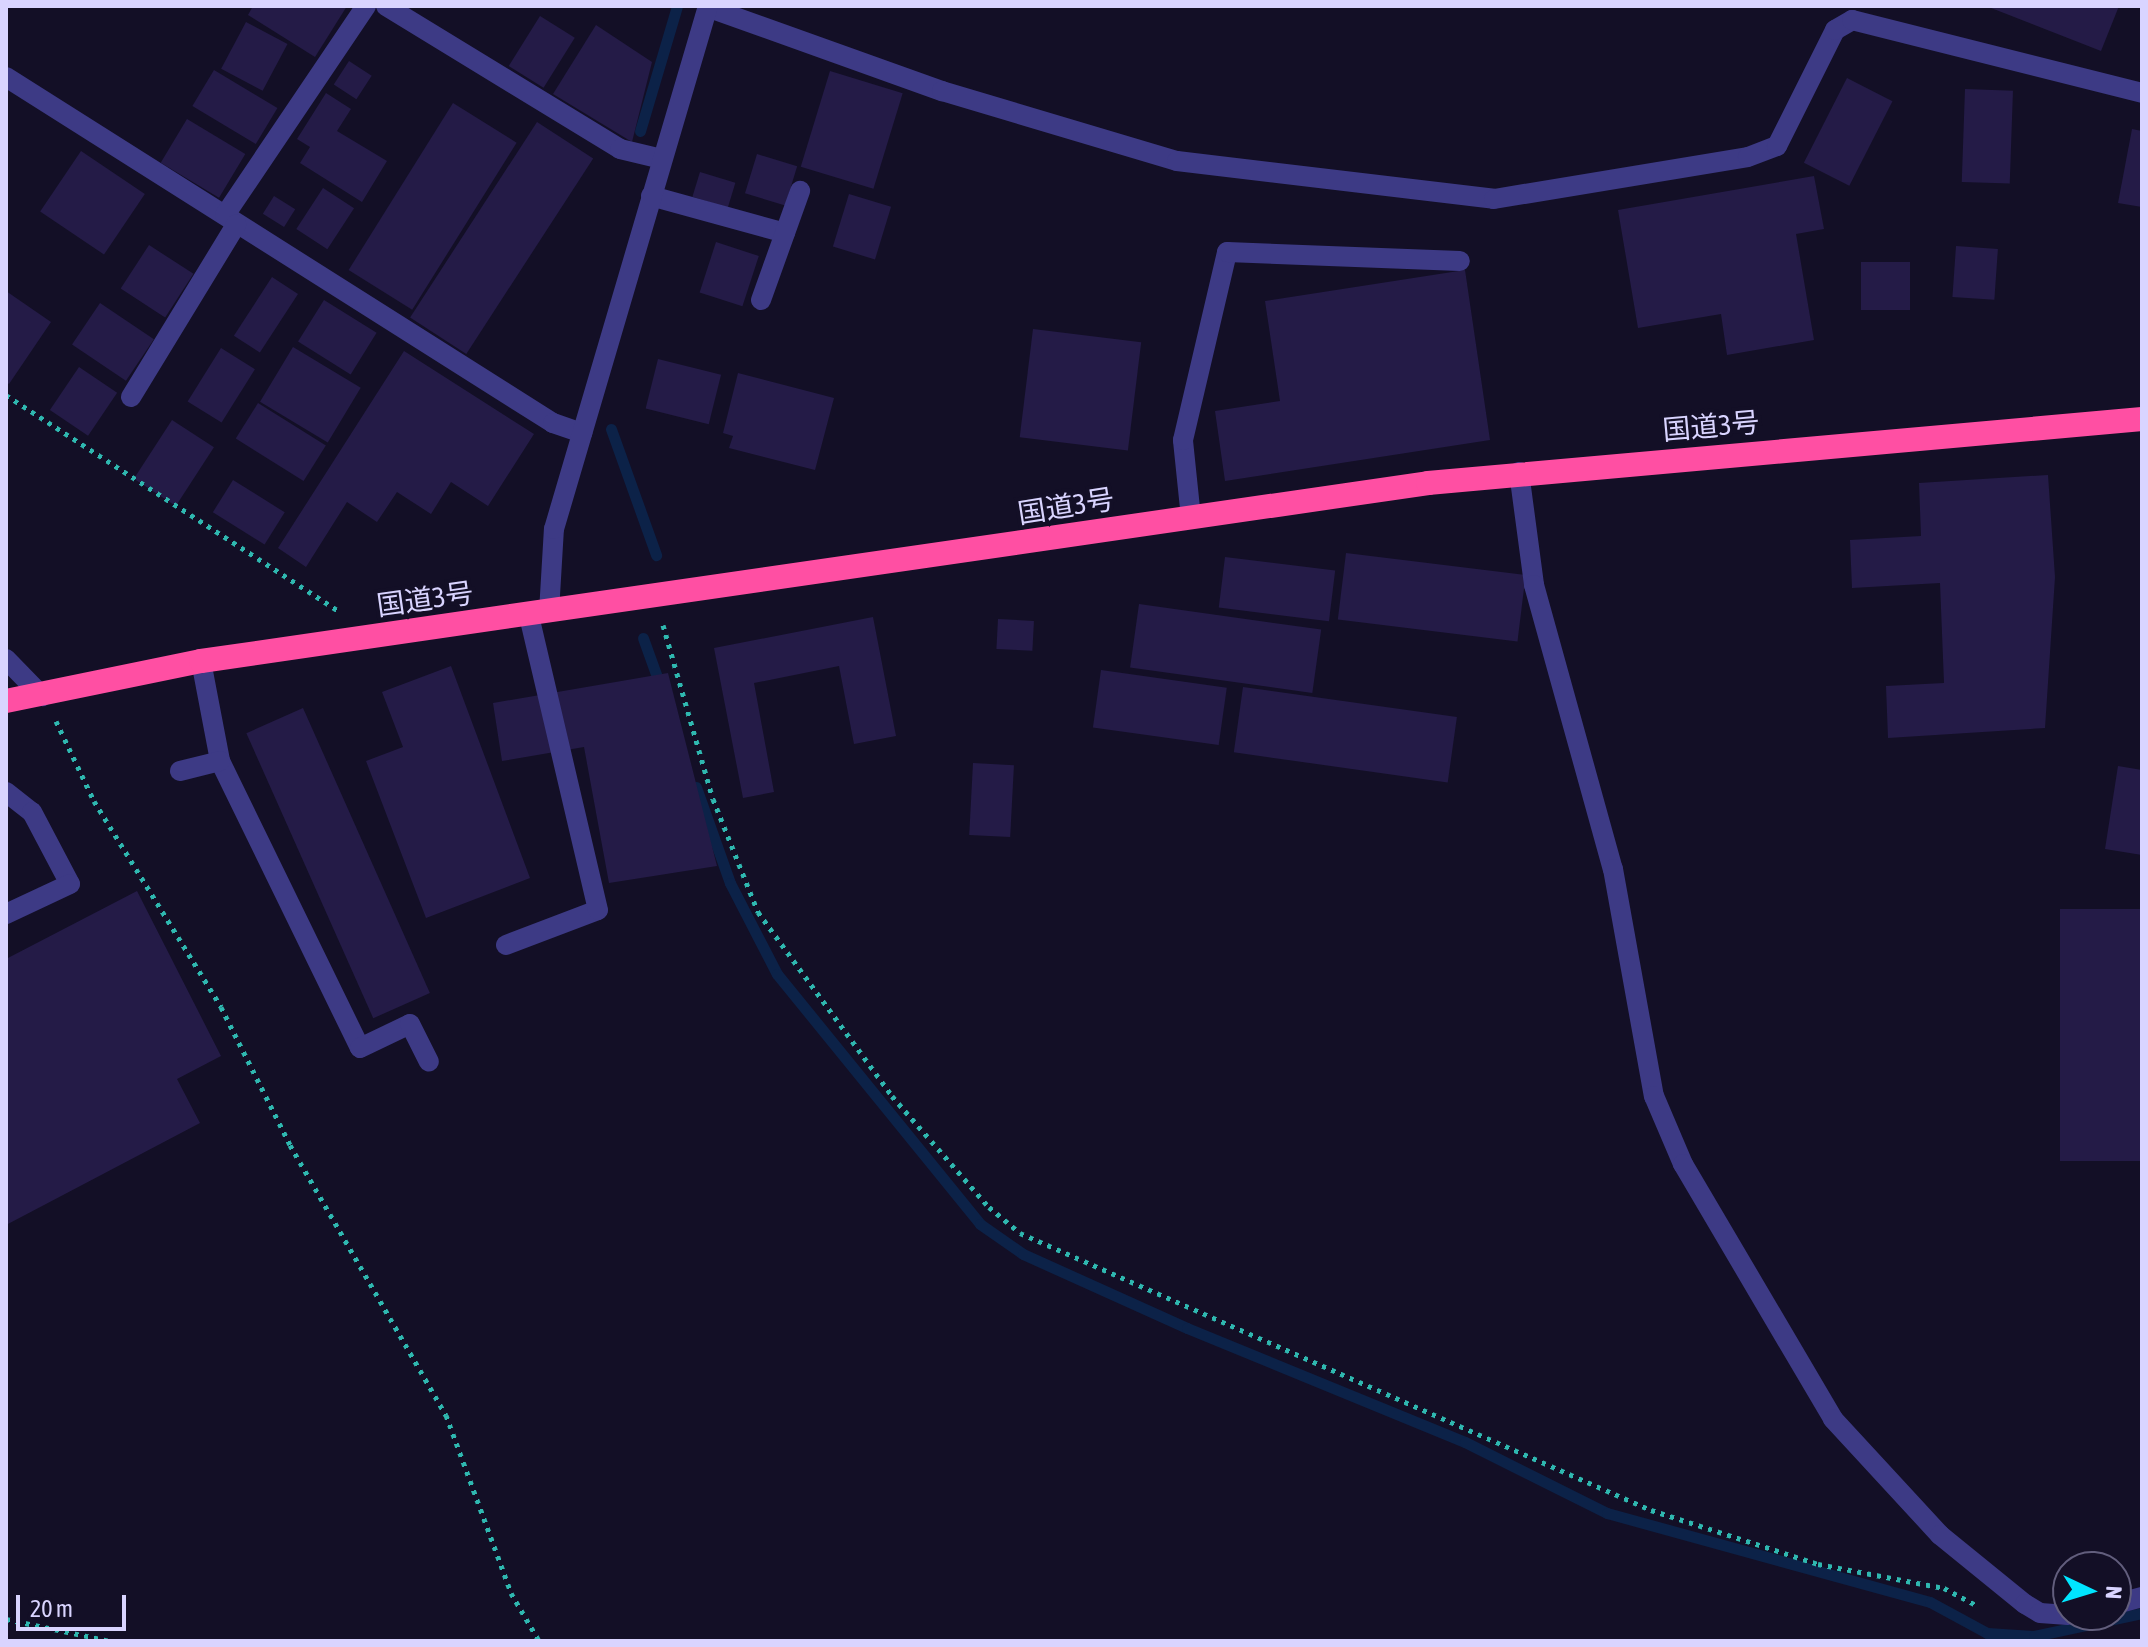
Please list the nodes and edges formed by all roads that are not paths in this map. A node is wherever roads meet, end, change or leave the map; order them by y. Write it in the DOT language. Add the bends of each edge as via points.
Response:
graph roads {
  1 [pos="366,6"];
  2 [pos="386,6"];
  3 [pos="708,6"];
  4 [pos="1842,14"];
  5 [pos="6,77"];
  6 [pos="2142,93"];
  7 [pos="662,159"];
  8 [pos="800,191"];
  9 [pos="651,196"];
  10 [pos="230,220"];
  11 [pos="785,233"];
  12 [pos="1460,261"];
  13 [pos="761,300"];
  14 [pos="131,397"];
  15 [pos="2142,419"];
  16 [pos="582,433"];
  17 [pos="1519,472"];
  18 [pos="1191,518"];
  19 [pos="539,613"];
  20 [pos="6,659"];
  21 [pos="201,661"];
  22 [pos="42,696"];
  23 [pos="6,701"];
  24 [pos="220,761"];
  25 [pos="180,771"];
  26 [pos="6,792"];
  27 [pos="6,914"];
  28 [pos="506,945"];
  29 [pos="429,1062"];
  30 [pos="2052,1614"];
  1 -- 10 [label="street"];
  2 -- 7 [label="street" via="620,149"];
  3 -- 4 [label="street" via="942,91 1177,161 1494,199 1748,157 1777,146"];
  3 -- 7 [label="street"];
  4 -- 6 [label="street"];
  5 -- 10 [label="street"];
  7 -- 9 [label="street"];
  8 -- 11 [label="street"];
  9 -- 11 [label="street"];
  9 -- 16 [label="street"];
  10 -- 14 [label="street"];
  10 -- 16 [label="street" via="553,423"];
  11 -- 13 [label="street"];
  12 -- 18 [label="street" via="1227,252 1183,440"];
  15 -- 17 [label="highway, 国道3号"];
  16 -- 19 [label="street" via="554,529"];
  17 -- 18 [label="highway, 国道3号"];
  17 -- 30 [label="street" via="1534,585 1613,869 1654,1096 1683,1164 1833,1419 1940,1535 2025,1604"];
  18 -- 19 [label="highway, 国道3号"];
  19 -- 21 [label="highway, 国道3号"];
  19 -- 28 [label="street" via="598,910"];
  20 -- 22 [label="street"];
  21 -- 22 [label="highway, 国道3号"];
  21 -- 24 [label="street"];
  22 -- 23 [label="highway, 国道3号"];
  24 -- 25 [label="street"];
  24 -- 29 [label="street" via="360,1048 410,1024"];
  26 -- 27 [label="street" via="32,812 70,884"];
}
